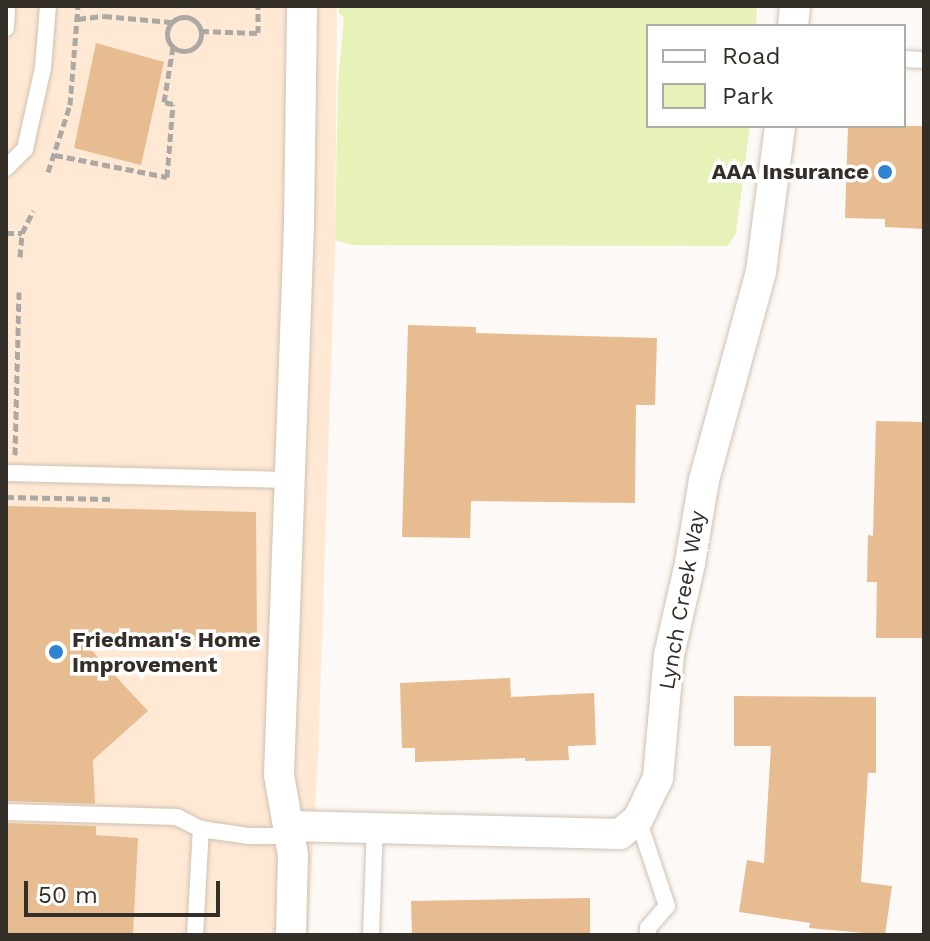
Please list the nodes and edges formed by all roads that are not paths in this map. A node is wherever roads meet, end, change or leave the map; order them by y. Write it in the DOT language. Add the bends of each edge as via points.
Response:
graph roads {
  1 [pos="7,6"];
  2 [pos="48,6"];
  3 [pos="302,6"];
  4 [pos="6,28"];
  5 [pos="780,128"];
  6 [pos="6,168"];
  7 [pos="6,473"];
  8 [pos="290,480"];
  9 [pos="6,812"];
  10 [pos="638,819"];
  11 [pos="375,827"];
  12 [pos="201,829"];
  13 [pos="289,831"];
  14 [pos="195,935"];
  15 [pos="291,935"];
  16 [pos="371,935"];
  17 [pos="648,935"];
  1 -- 4 [label="lane"];
  2 -- 6 [label="lane" via="43,68 25,149"];
  3 -- 8 [label="street"];
  5 -- 10 [label="street, Lynch Creek Way" via="761,271 704,480 669,655 658,778"];
  7 -- 8 [label="lane"];
  8 -- 13 [label="street" via="279,775"];
  9 -- 12 [label="lane" via="177,817"];
  10 -- 11 [label="street" via="620,834"];
  10 -- 17 [label="lane" via="667,906"];
  11 -- 13 [label="street"];
  11 -- 16 [label="lane"];
  12 -- 13 [label="lane" via="249,836"];
  12 -- 14 [label="lane"];
  13 -- 15 [label="street"];
}
